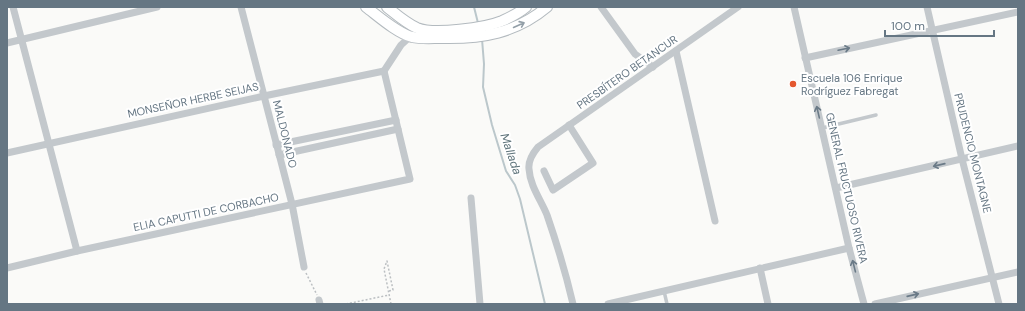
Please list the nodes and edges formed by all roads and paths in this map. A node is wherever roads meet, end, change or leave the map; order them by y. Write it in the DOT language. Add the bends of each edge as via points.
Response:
graph roads {
  1 [pos="13,7"];
  2 [pos="157,7"];
  3 [pos="241,7"];
  4 [pos="366,7"];
  5 [pos="387,7"];
  6 [pos="526,7"];
  7 [pos="547,7"];
  8 [pos="601,7"];
  9 [pos="738,7"];
  10 [pos="794,7"];
  11 [pos="927,7"];
  12 [pos="1018,12"];
  13 [pos="487,30"];
  14 [pos="932,30"];
  15 [pos="414,32"];
  16 [pos="22,39"];
  17 [pos="7,43"];
  18 [pos="676,50"];
  19 [pos="806,58"];
  20 [pos="653,67"];
  21 [pos="384,71"];
  22 [pos="264,96"];
  23 [pos="876,115"];
  24 [pos="396,120"];
  25 [pos="569,125"];
  26 [pos="822,128"];
  27 [pos="398,130"];
  28 [pos="49,143"];
  29 [pos="276,145"];
  30 [pos="1018,146"];
  31 [pos="7,153"];
  32 [pos="279,155"];
  33 [pos="962,159"];
  34 [pos="544,171"];
  35 [pos="836,188"];
  36 [pos="471,198"];
  37 [pos="292,204"];
  38 [pos="715,221"];
  39 [pos="849,248"];
  40 [pos="77,251"];
  41 [pos="304,267"];
  42 [pos="7,268"];
  43 [pos="760,268"];
  44 [pos="1018,272"];
  45 [pos="993,277"];
  46 [pos="389,291"];
  47 [pos="664,291"];
  48 [pos="390,296"];
  49 [pos="320,302"];
  50 [pos="346,304"];
  51 [pos="391,304"];
  52 [pos="480,304"];
  53 [pos="573,304"];
  54 [pos="608,304"];
  55 [pos="667,304"];
  56 [pos="768,304"];
  57 [pos="864,304"];
  58 [pos="875,304"];
  59 [pos="999,304"];
  1 -- 16 [label="street"];
  2 -- 16 [label="street"];
  3 -- 22 [label="street, MALDONADO"];
  4 -- 15 [label="street" via="399,31"];
  5 -- 15 [label="street"];
  6 -- 13 [label="street"];
  13 -- 7 [label="street, one-way" via="505,31 524,24"];
  8 -- 20 [label="street" via="635,54"];
  9 -- 18 [label="street, PRESBÍTERO BETANCUR"];
  10 -- 19 [label="street, GENERAL FRUCTUOSO RIVERA"];
  11 -- 14 [label="street, PRUDENCIO MONTAGNE"];
  12 -- 14 [label="street"];
  13 -- 15 [label="street" via="429,38"];
  19 -- 14 [label="street, one-way"];
  14 -- 33 [label="street, PRUDENCIO MONTAGNE"];
  15 -- 21 [label="street" via="401,45"];
  16 -- 17 [label="street"];
  16 -- 28 [label="street"];
  18 -- 20 [label="street, PRESBÍTERO BETANCUR"];
  18 -- 38 [label="street"];
  26 -- 19 [label="street, GENERAL FRUCTUOSO RIVERA, one-way"];
  20 -- 25 [label="street, PRESBÍTERO BETANCUR"];
  21 -- 22 [label="street, MONSEÑOR HERBE SEIJAS"];
  21 -- 24 [label="street"];
  22 -- 28 [label="street, MONSEÑOR HERBE SEIJAS"];
  22 -- 29 [label="street, MALDONADO"];
  23 -- 26 [label="lane"];
  24 -- 27 [label="street"];
  24 -- 29 [label="street"];
  25 -- 34 [label="street" via="593,163 553,190"];
  25 -- 53 [label="street, PRESBÍTERO BETANCUR" via="538,147 531,156 528,168 558,247"];
  26 -- 35 [label="street, GENERAL FRUCTUOSO RIVERA"];
  27 -- 32 [label="street"];
  27 -- 37 [label="street, ELIA CAPUTTI DE CORBACHO" via="410,179"];
  28 -- 31 [label="street, MONSEÑOR HERBE SEIJAS"];
  28 -- 40 [label="street"];
  29 -- 32 [label="street, MALDONADO"];
  30 -- 33 [label="street"];
  32 -- 37 [label="street, MALDONADO"];
  33 -- 35 [label="street, one-way"];
  33 -- 45 [label="street, PRUDENCIO MONTAGNE"];
  35 -- 39 [label="street, GENERAL FRUCTUOSO RIVERA"];
  36 -- 52 [label="street"];
  37 -- 40 [label="street, ELIA CAPUTTI DE CORBACHO"];
  37 -- 41 [label="street, MALDONADO"];
  39 -- 43 [label="street"];
  57 -- 39 [label="street, GENERAL FRUCTUOSO RIVERA, one-way"];
  40 -- 42 [label="street, ELIA CAPUTTI DE CORBACHO"];
  41 -- 49 [label="path"];
  43 -- 47 [label="street"];
  43 -- 56 [label="street"];
  44 -- 45 [label="street"];
  58 -- 45 [label="street, one-way"];
  45 -- 59 [label="street, PRUDENCIO MONTAGNE"];
  46 -- 46 [label="path" via="384,269 387,261 393,290"];
  46 -- 48 [label="path"];
  47 -- 54 [label="street"];
  47 -- 55 [label="lane"];
  48 -- 50 [label="path"];
  48 -- 51 [label="path"];
}
